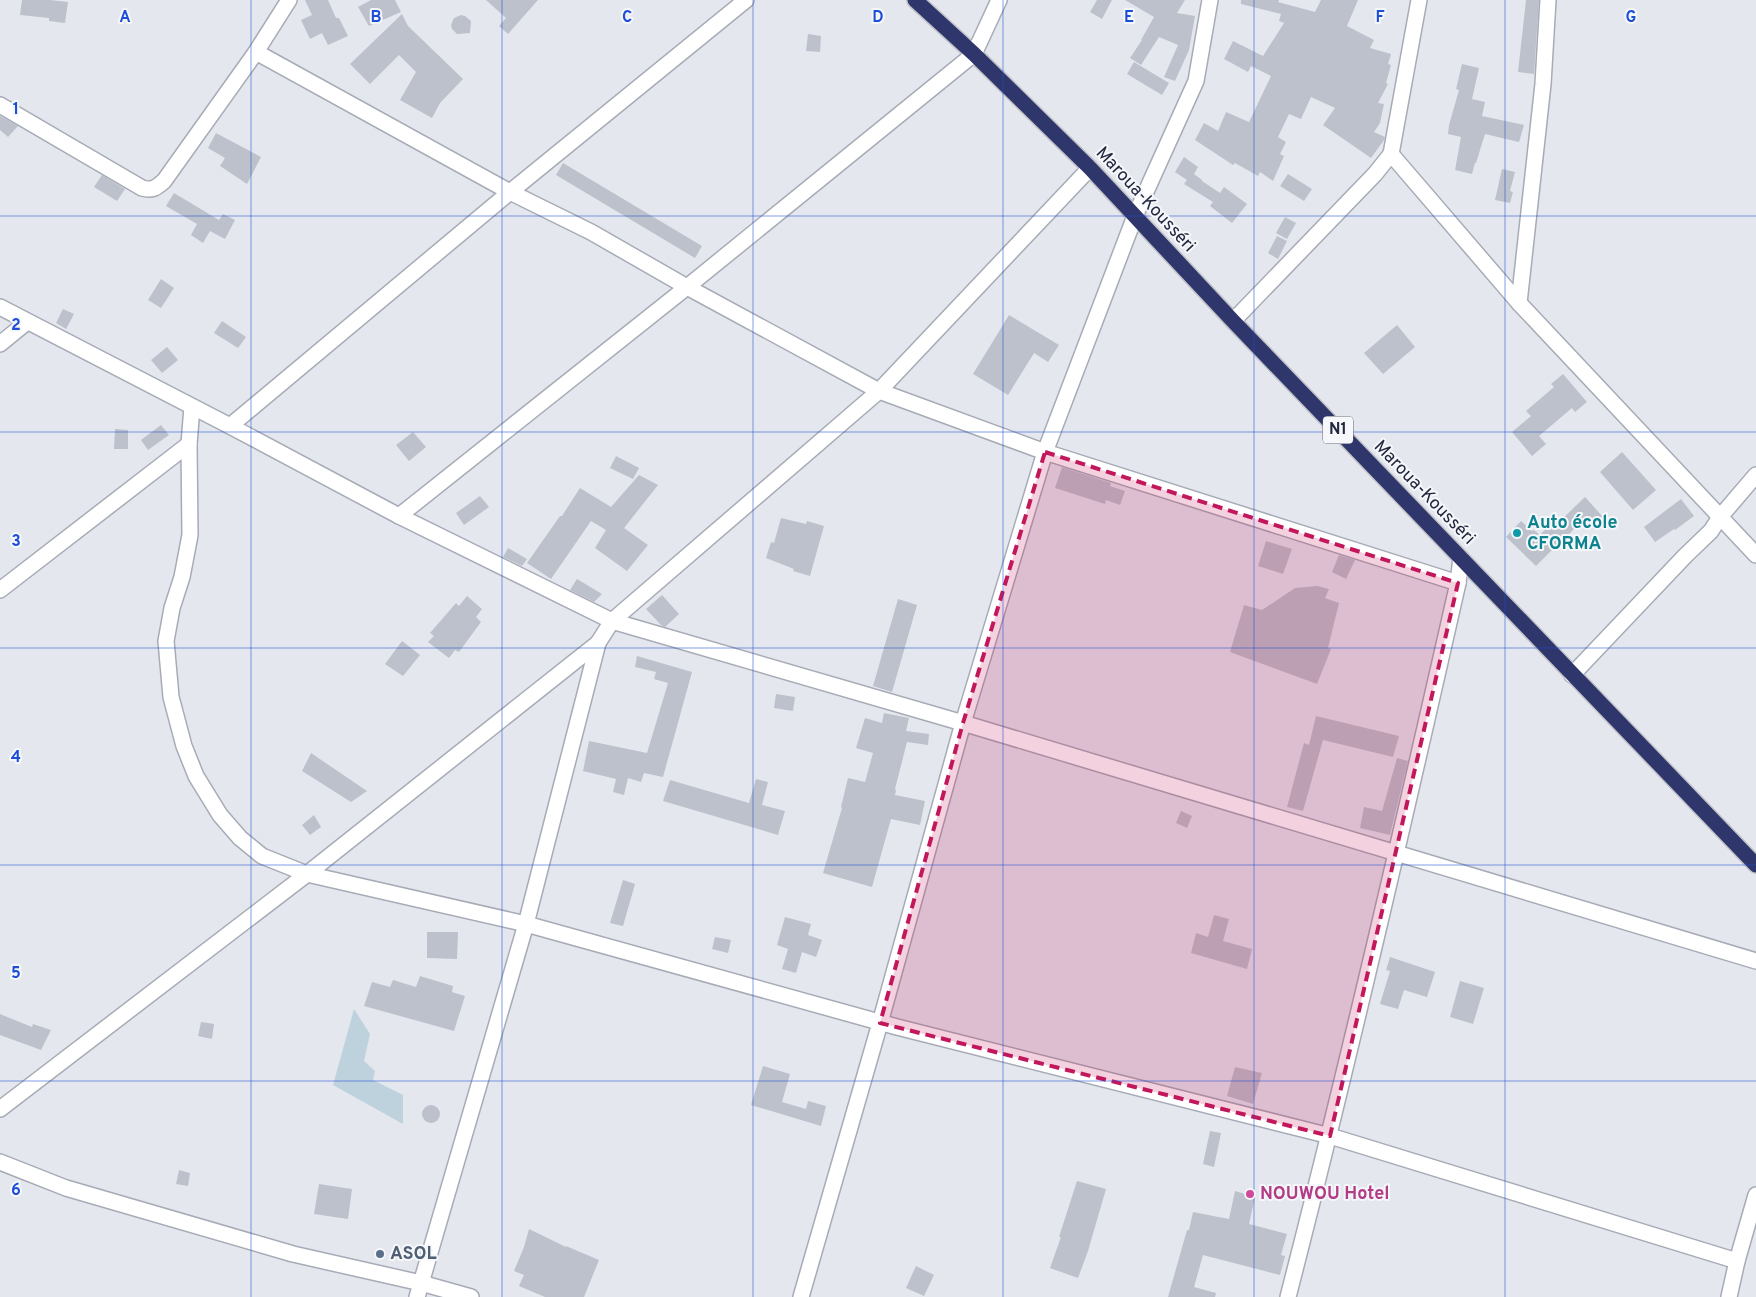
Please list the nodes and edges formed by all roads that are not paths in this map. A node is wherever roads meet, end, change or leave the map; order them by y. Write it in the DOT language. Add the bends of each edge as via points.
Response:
graph roads {
  1 [pos="289,0"];
  2 [pos="746,0"];
  3 [pos="915,0"];
  4 [pos="1000,0"];
  5 [pos="1210,0"];
  6 [pos="1418,0"];
  7 [pos="1548,0"];
  8 [pos="256,52"];
  9 [pos="974,54"];
  10 [pos="0,105"];
  11 [pos="1391,154"];
  12 [pos="1090,168"];
  13 [pos="510,192"];
  14 [pos="1135,216"];
  15 [pos="687,287"];
  16 [pos="1519,303"];
  17 [pos="0,307"];
  18 [pos="1233,321"];
  19 [pos="28,322"];
  20 [pos="0,344"];
  21 [pos="879,390"];
  22 [pos="192,407"];
  23 [pos="230,426"];
  24 [pos="189,444"];
  25 [pos="1045,452"];
  26 [pos="1756,475"];
  27 [pos="399,516"];
  28 [pos="1720,517"];
  29 [pos="1756,556"];
  30 [pos="1461,558"];
  31 [pos="1458,583"];
  32 [pos="0,590"];
  33 [pos="612,621"];
  34 [pos="598,642"];
  35 [pos="1572,676"];
  36 [pos="963,723"];
  37 [pos="1396,852"];
  38 [pos="1756,865"];
  39 [pos="307,874"];
  40 [pos="526,924"];
  41 [pos="1756,961"];
  42 [pos="880,1023"];
  43 [pos="0,1110"];
  44 [pos="1330,1136"];
  45 [pos="0,1162"];
  46 [pos="1756,1194"];
  47 [pos="1737,1261"];
  48 [pos="419,1290"];
  49 [pos="471,1297"];
  50 [pos="801,1297"];
  51 [pos="1288,1297"];
  52 [pos="1729,1297"];
  1 -- 8 [label="street"];
  2 -- 13 [label="street"];
  3 -- 9 [label="highway, Maroua-Kousséri / N1"];
  4 -- 9 [label="street"];
  5 -- 14 [label="street" via="1196,81"];
  6 -- 11 [label="street"];
  7 -- 16 [label="street" via="1543,84"];
  8 -- 10 [label="street" via="164,181 149,190"];
  8 -- 13 [label="street"];
  9 -- 12 [label="highway, Maroua-Kousséri / N1"];
  9 -- 15 [label="street"];
  11 -- 16 [label="street"];
  11 -- 18 [label="street"];
  12 -- 14 [label="highway, Maroua-Kousséri / N1"];
  12 -- 21 [label="street"];
  13 -- 15 [label="street" via="591,232"];
  13 -- 23 [label="street"];
  14 -- 18 [label="highway, Maroua-Kousséri / N1"];
  14 -- 25 [label="street"];
  15 -- 21 [label="street"];
  15 -- 27 [label="street"];
  16 -- 28 [label="street"];
  17 -- 19 [label="street"];
  18 -- 30 [label="highway, Maroua-Kousséri / N1"];
  19 -- 20 [label="street"];
  19 -- 22 [label="street"];
  21 -- 25 [label="street"];
  21 -- 33 [label="street"];
  22 -- 23 [label="street"];
  22 -- 24 [label="street"];
  23 -- 27 [label="street"];
  24 -- 32 [label="street"];
  24 -- 39 [label="street" via="190,535 166,641 171,697 184,746 196,776 240,838 262,856"];
  25 -- 31 [label="street"];
  25 -- 36 [label="street"];
  26 -- 28 [label="street"];
  27 -- 33 [label="street"];
  28 -- 29 [label="street"];
  28 -- 35 [label="street" via="1711,531"];
  30 -- 31 [label="street"];
  30 -- 35 [label="highway, Maroua-Kousséri / N1"];
  31 -- 37 [label="street"];
  33 -- 34 [label="street"];
  33 -- 36 [label="street"];
  34 -- 39 [label="street"];
  34 -- 40 [label="street"];
  35 -- 38 [label="highway, Maroua-Kousséri / N1"];
  36 -- 37 [label="street"];
  36 -- 42 [label="street"];
  37 -- 41 [label="street"];
  37 -- 44 [label="street"];
  39 -- 40 [label="street"];
  39 -- 43 [label="street"];
  40 -- 42 [label="street"];
  40 -- 48 [label="street"];
  42 -- 44 [label="street"];
  42 -- 50 [label="street"];
  44 -- 47 [label="street"];
  44 -- 51 [label="street"];
  45 -- 48 [label="street" via="66,1188"];
  46 -- 47 [label="street"];
  47 -- 52 [label="street"];
  48 -- 49 [label="street"];
}
